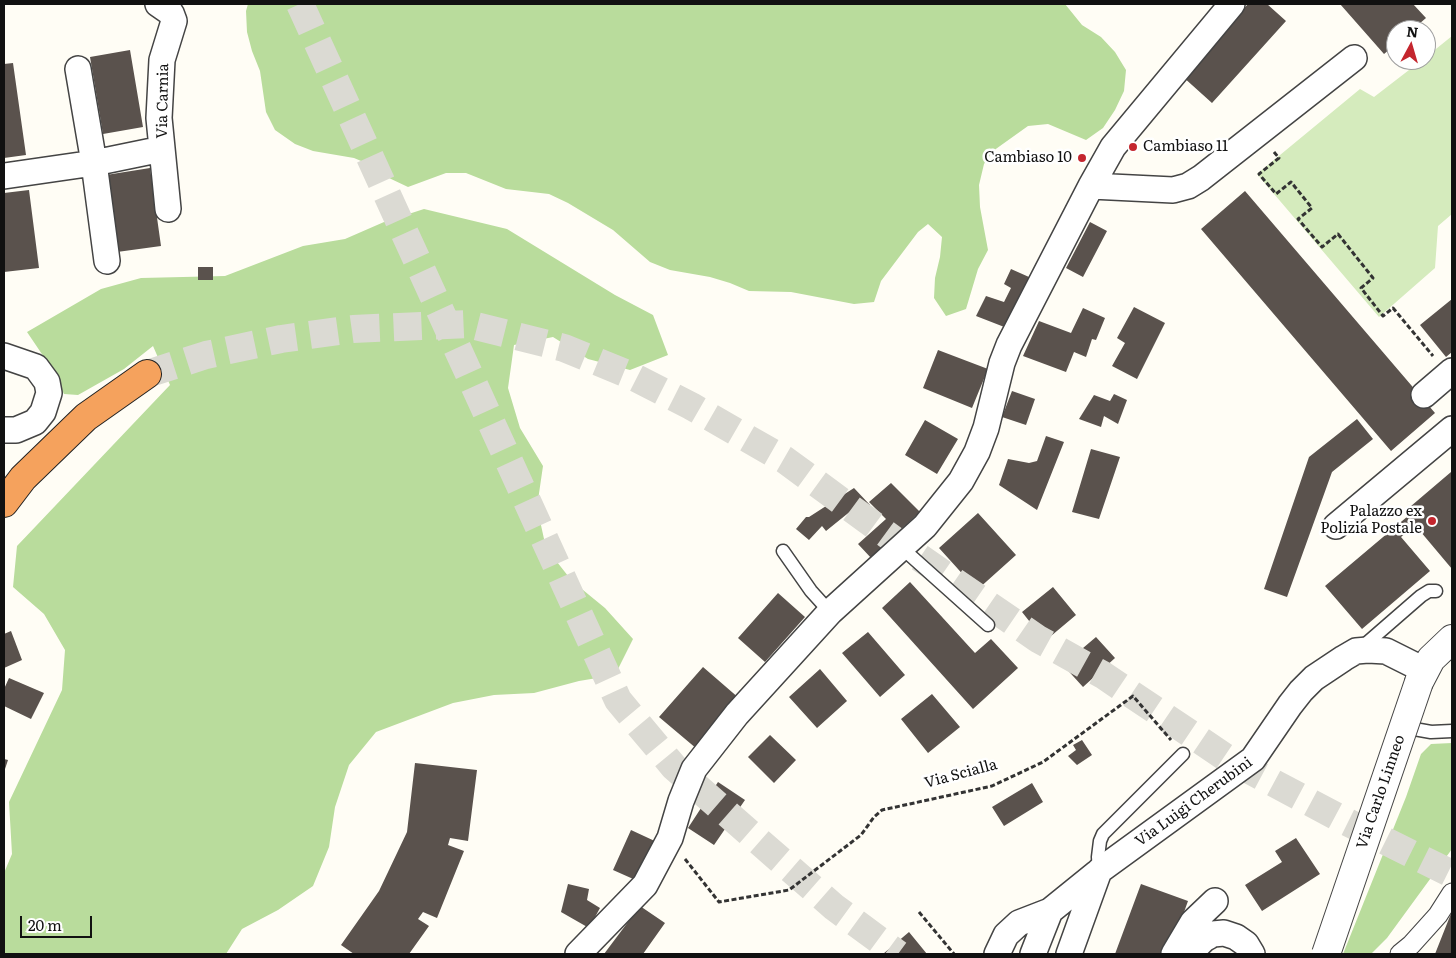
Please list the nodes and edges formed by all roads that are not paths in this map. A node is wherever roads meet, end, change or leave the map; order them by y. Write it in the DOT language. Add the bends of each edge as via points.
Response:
graph roads {
  1 [pos="158,4"];
  2 [pos="1232,4"];
  3 [pos="1354,58"];
  4 [pos="78,69"];
  5 [pos="162,149"];
  6 [pos="94,163"];
  7 [pos="4,176"];
  8 [pos="1091,186"];
  9 [pos="168,209"];
  10 [pos="107,261"];
  11 [pos="4,356"];
  12 [pos="1452,371"];
  13 [pos="147,374"];
  14 [pos="1428,392"];
  15 [pos="1452,429"];
  16 [pos="4,430"];
  17 [pos="4,503"];
  18 [pos="1336,526"];
  19 [pos="902,548"];
  20 [pos="783,551"];
  21 [pos="1436,591"];
  22 [pos="830,612"];
  23 [pos="988,625"];
  24 [pos="1452,639"];
  25 [pos="1356,652"];
  26 [pos="1422,676"];
  27 [pos="1403,726"];
  28 [pos="1452,731"];
  29 [pos="1183,754"];
  30 [pos="1099,871"];
  31 [pos="1452,893"];
  32 [pos="1215,901"];
  33 [pos="1050,911"];
  34 [pos="578,954"];
  35 [pos="997,954"];
  36 [pos="1033,954"];
  37 [pos="1069,954"];
  38 [pos="1174,954"];
  39 [pos="1189,954"];
  40 [pos="1252,954"];
  41 [pos="1326,954"];
  42 [pos="1400,954"];
  1 -- 5 [label="street, Via Carnia" via="170,13 174,21 162,60 159,118"];
  2 -- 8 [label="street" via="1114,147"];
  3 -- 8 [label="street" via="1188,186 1173,190"];
  4 -- 6 [label="street"];
  5 -- 6 [label="street, Via Carnia"];
  5 -- 9 [label="street, Via Carnia"];
  6 -- 7 [label="street, Via Carnia"];
  6 -- 10 [label="street"];
  8 -- 19 [label="street" via="1009,345 986,428 970,468 925,526"];
  11 -- 16 [label="street" via="36,367 47,382 48,393 43,412 35,422 16,430"];
  12 -- 14 [label="street"];
  13 -- 17 [label="highway" via="86,417 23,478"];
  15 -- 18 [label="street"];
  19 -- 22 [label="street"];
  19 -- 23 [label="lane"];
  20 -- 22 [label="lane"];
  21 -- 25 [label="lane" via="1421,596"];
  22 -- 34 [label="street" via="738,714 694,769 670,838 645,885"];
  24 -- 26 [label="street, Via Carlo Linneo" via="1431,659"];
  25 -- 26 [label="street, Via Luigi Cherubini" via="1386,651"];
  25 -- 30 [label="street, Via Luigi Cherubini" via="1320,674 1301,691 1253,759"];
  26 -- 27 [label="street, Via Carlo Linneo, bridge"];
  27 -- 28 [label="lane" via="1430,732"];
  27 -- 41 [label="street, Via Carlo Linneo, bridge"];
  29 -- 30 [label="lane" via="1103,834"];
  30 -- 33 [label="street, Via Luigi Cherubini"];
  30 -- 37 [label="street"];
  31 -- 42 [label="street" via="1438,915"];
  32 -- 38 [label="street" via="1193,922"];
  33 -- 35 [label="street, Via Luigi Cherubini" via="1019,923 1006,936"];
  33 -- 36 [label="street, Via Luigi Cherubini"];
  39 -- 40 [label="street" via="1204,939 1224,933 1246,944"];
}
